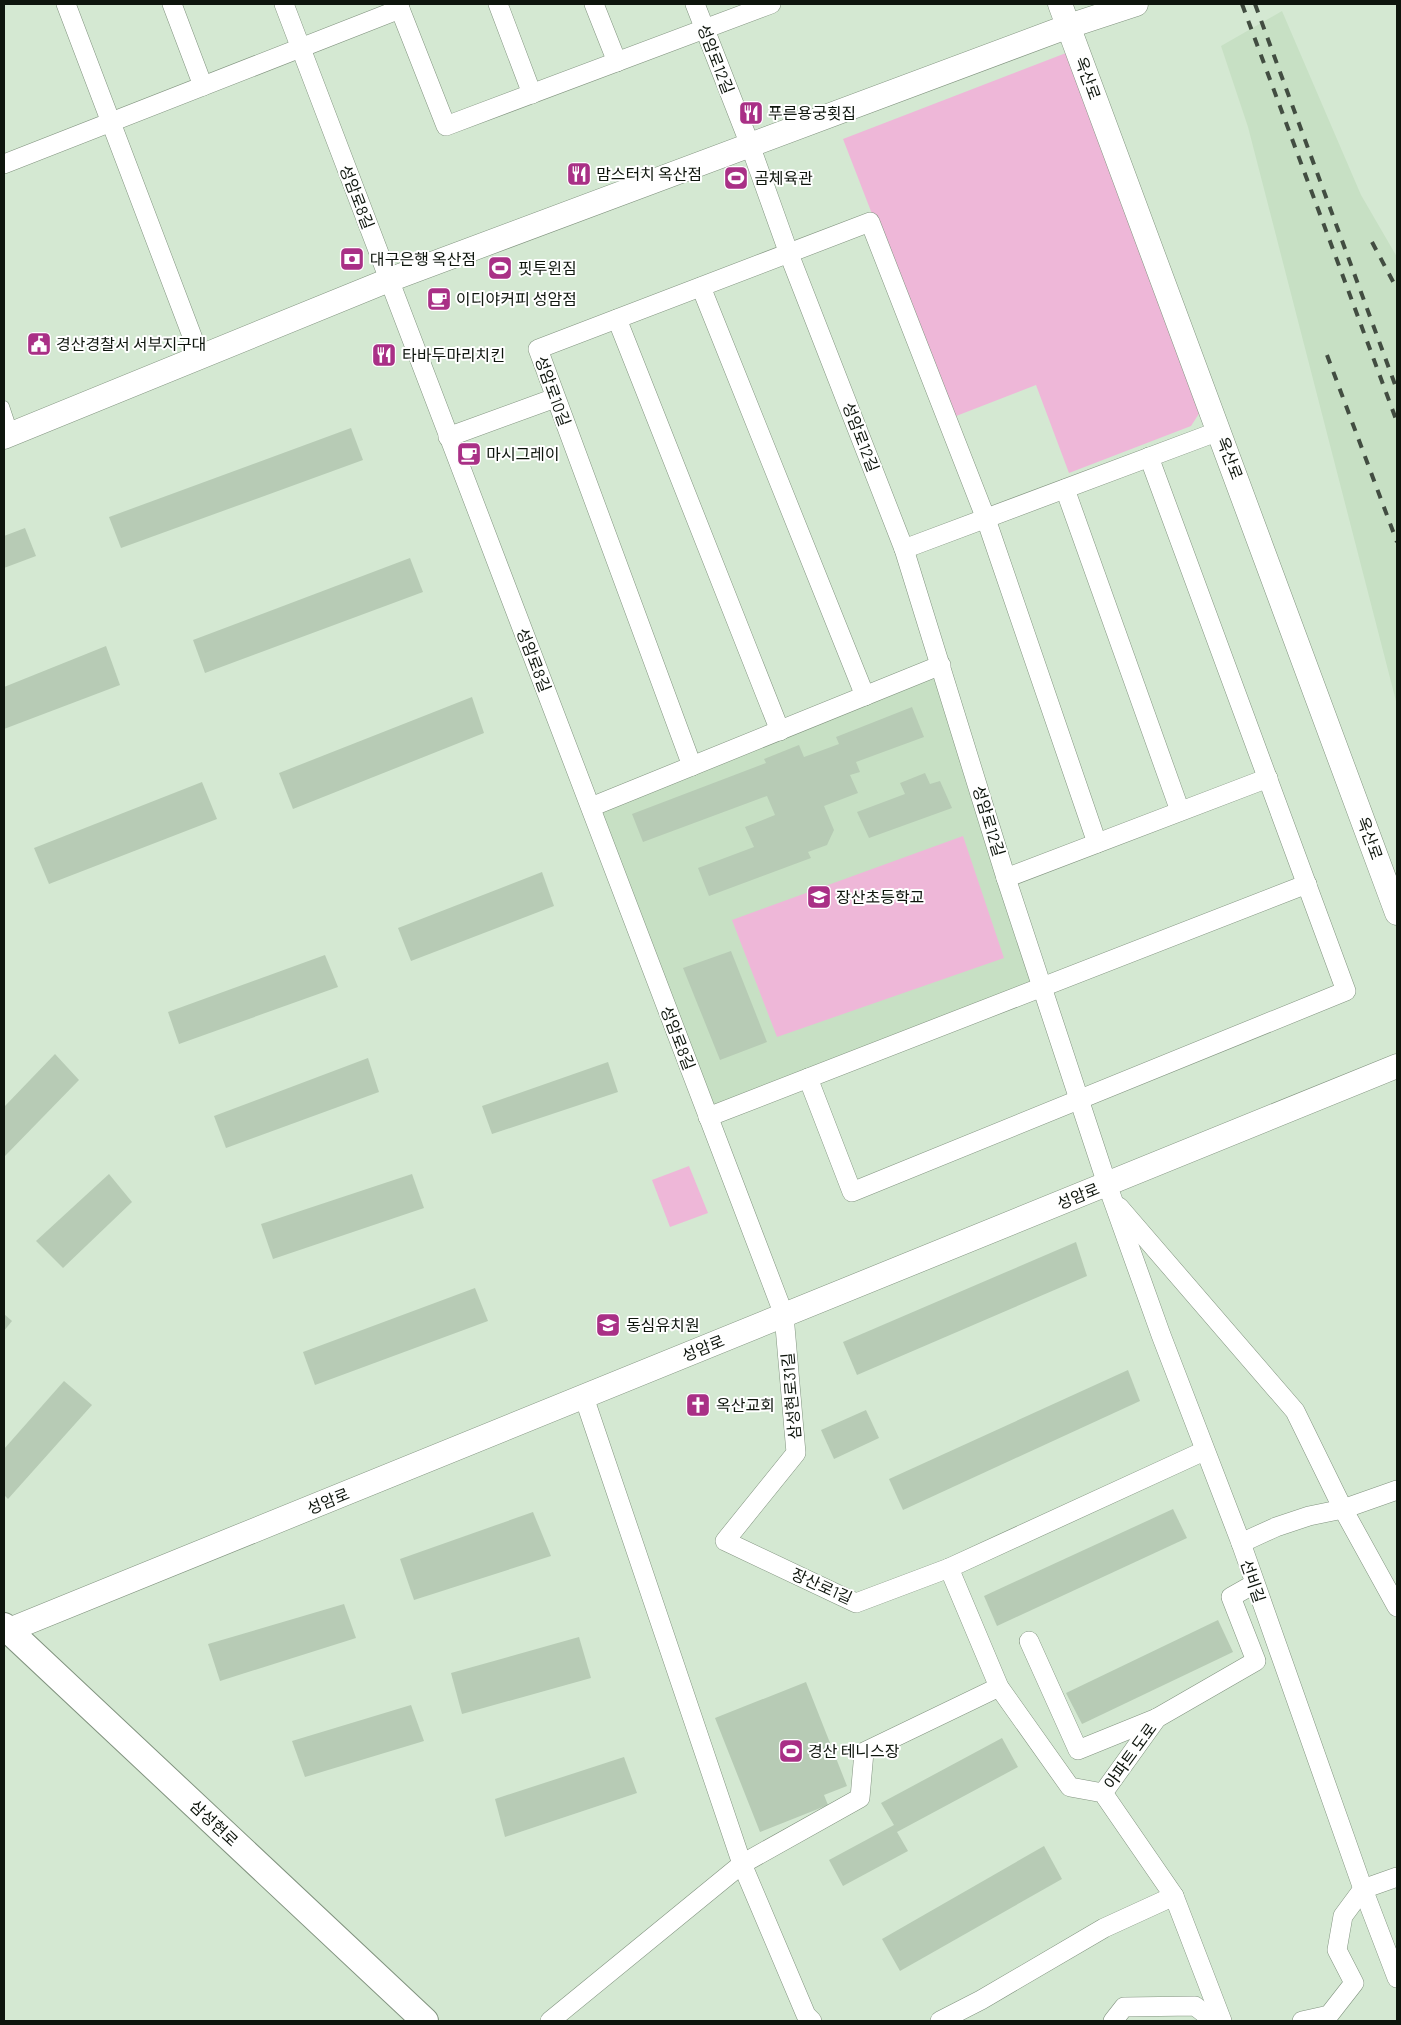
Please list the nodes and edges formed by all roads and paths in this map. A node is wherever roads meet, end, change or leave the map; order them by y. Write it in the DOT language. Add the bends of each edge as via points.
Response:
graph roads {
  1 [pos="66,4"];
  2 [pos="172,4"];
  3 [pos="284,4"];
  4 [pos="498,4"];
  5 [pos="594,4"];
  6 [pos="695,4"];
  7 [pos="771,4"];
  8 [pos="1060,4"];
  9 [pos="1136,4"];
  10 [pos="399,7"];
  11 [pos="1069,26"];
  12 [pos="705,29"];
  13 [pos="300,48"];
  14 [pos="617,62"];
  15 [pos="203,86"];
  16 [pos="532,94"];
  17 [pos="111,122"];
  18 [pos="750,145"];
  19 [pos="4,164"];
  20 [pos="789,254"];
  21 [pos="389,280"];
  22 [pos="700,287"];
  23 [pos="617,319"];
  24 [pos="200,357"];
  25 [pos="555,398"];
  26 [pos="4,406"];
  27 [pos="1219,431"];
  28 [pos="8,435"];
  29 [pos="448,437"];
  30 [pos="1149,457"];
  31 [pos="1065,489"];
  32 [pos="986,519"];
  33 [pos="904,550"];
  34 [pos="942,665"];
  35 [pos="865,696"];
  36 [pos="780,731"];
  37 [pos="692,766"];
  38 [pos="1268,778"];
  39 [pos="591,807"];
  40 [pos="1180,811"];
  41 [pos="1097,843"];
  42 [pos="1006,878"];
  43 [pos="1307,884"];
  44 [pos="1397,913"];
  45 [pos="1042,988"];
  46 [pos="1397,1066"];
  47 [pos="808,1078"];
  48 [pos="1079,1100"];
  49 [pos="708,1117"];
  50 [pos="1110,1191"];
  51 [pos="784,1315"];
  52 [pos="584,1397"];
  53 [pos="1204,1451"];
  54 [pos="1397,1490"];
  55 [pos="1343,1509"];
  56 [pos="725,1541"];
  57 [pos="1241,1543"];
  58 [pos="949,1568"];
  59 [pos="1254,1584"];
  60 [pos="1397,1607"];
  61 [pos="6,1628"];
  62 [pos="1029,1641"];
  63 [pos="999,1687"];
  64 [pos="1157,1718"];
  65 [pos="1103,1793"];
  66 [pos="742,1864"];
  67 [pos="1397,1877"];
  68 [pos="1363,1889"];
  69 [pos="1174,1896"];
  70 [pos="1397,1978"];
  71 [pos="424,2021"];
  72 [pos="550,2021"];
  73 [pos="812,2021"];
  74 [pos="940,2021"];
  75 [pos="1113,2021"];
  76 [pos="1214,2021"];
  77 [pos="1222,2021"];
  78 [pos="1302,2021"];
  1 -- 17 [label="street"];
  2 -- 15 [label="street"];
  3 -- 13 [label="street, 성암로8길"];
  4 -- 16 [label="street"];
  5 -- 14 [label="street"];
  6 -- 12 [label="street, 성암로12길"];
  7 -- 12 [label="street"];
  8 -- 11 [label="street, 옥산로"];
  9 -- 11 [label="street"];
  10 -- 13 [label="street"];
  10 -- 16 [label="street" via="446,126"];
  11 -- 18 [label="street"];
  11 -- 27 [label="street, 옥산로"];
  12 -- 14 [label="street"];
  12 -- 18 [label="street, 성암로12길"];
  13 -- 15 [label="street"];
  13 -- 21 [label="street, 성암로8길"];
  14 -- 16 [label="street"];
  15 -- 17 [label="street"];
  17 -- 19 [label="street"];
  17 -- 24 [label="street"];
  18 -- 20 [label="street, 성암로12길"];
  18 -- 21 [label="street"];
  20 -- 22 [label="street, 성암로10길"];
  20 -- 32 [label="street, 성암로10길" via="870,222"];
  20 -- 33 [label="street, 성암로12길"];
  21 -- 24 [label="street"];
  21 -- 29 [label="street, 성암로8길"];
  22 -- 23 [label="street, 성암로10길"];
  22 -- 35 [label="street"];
  23 -- 25 [label="street, 성암로10길" via="538,349"];
  23 -- 36 [label="street"];
  24 -- 28 [label="street"];
  25 -- 29 [label="street"];
  25 -- 37 [label="street, 성암로10길"];
  26 -- 28 [label="lane"];
  27 -- 30 [label="street"];
  27 -- 44 [label="street, 옥산로"];
  29 -- 39 [label="street, 성암로8길"];
  30 -- 31 [label="street"];
  30 -- 38 [label="street"];
  31 -- 32 [label="street"];
  31 -- 40 [label="street"];
  32 -- 33 [label="street"];
  32 -- 41 [label="street"];
  33 -- 34 [label="street, 성암로12길"];
  34 -- 35 [label="street"];
  34 -- 42 [label="street, 성암로12길"];
  35 -- 36 [label="street"];
  36 -- 37 [label="street"];
  37 -- 39 [label="street"];
  38 -- 40 [label="street, 성암로12길"];
  38 -- 43 [label="street"];
  39 -- 49 [label="street, 성암로8길"];
  40 -- 41 [label="street, 성암로12길"];
  41 -- 42 [label="street, 성암로12길"];
  42 -- 45 [label="street, 성암로12길"];
  43 -- 45 [label="street"];
  43 -- 48 [label="street" via="1346,991"];
  45 -- 47 [label="street"];
  45 -- 48 [label="street, 성암로12길"];
  46 -- 50 [label="street, 성암로"];
  47 -- 48 [label="street" via="852,1192"];
  47 -- 49 [label="street"];
  48 -- 50 [label="street, 성암로12길"];
  49 -- 51 [label="street, 성암로8길"];
  50 -- 51 [label="street, 성암로"];
  50 -- 53 [label="street, 선비길"];
  50 -- 55 [label="street" via="1295,1411"];
  51 -- 52 [label="street, 성암로"];
  51 -- 56 [label="street, 삼성현로31길" via="796,1452"];
  52 -- 61 [label="street, 성암로"];
  52 -- 66 [label="street"];
  53 -- 57 [label="street, 선비길"];
  53 -- 58 [label="street, 장산로1길"];
  54 -- 55 [label="street"];
  55 -- 57 [label="street" via="1276,1527"];
  55 -- 60 [label="street"];
  56 -- 58 [label="street, 장산로1길" via="856,1603"];
  57 -- 59 [label="street, 선비길"];
  58 -- 63 [label="street"];
  59 -- 64 [label="street" via="1231,1597 1256,1661"];
  59 -- 68 [label="street, 선비길"];
  61 -- 71 [label="main road, 삼성현로"];
  62 -- 64 [label="street" via="1078,1750"];
  63 -- 65 [label="street" via="1070,1787"];
  63 -- 66 [label="street" via="864,1752 860,1798"];
  64 -- 65 [label="street, 아파트 도로"];
  65 -- 69 [label="street"];
  66 -- 72 [label="street"];
  66 -- 73 [label="street" via="806,2015"];
  67 -- 68 [label="street"];
  68 -- 70 [label="street, 선비길"];
  68 -- 78 [label="street" via="1343,1916 1337,1950 1354,1983 1329,2015"];
  69 -- 74 [label="street" via="1104,1928"];
  69 -- 77 [label="street"];
  75 -- 76 [label="street" via="1124,2007 1195,2006"];
}
